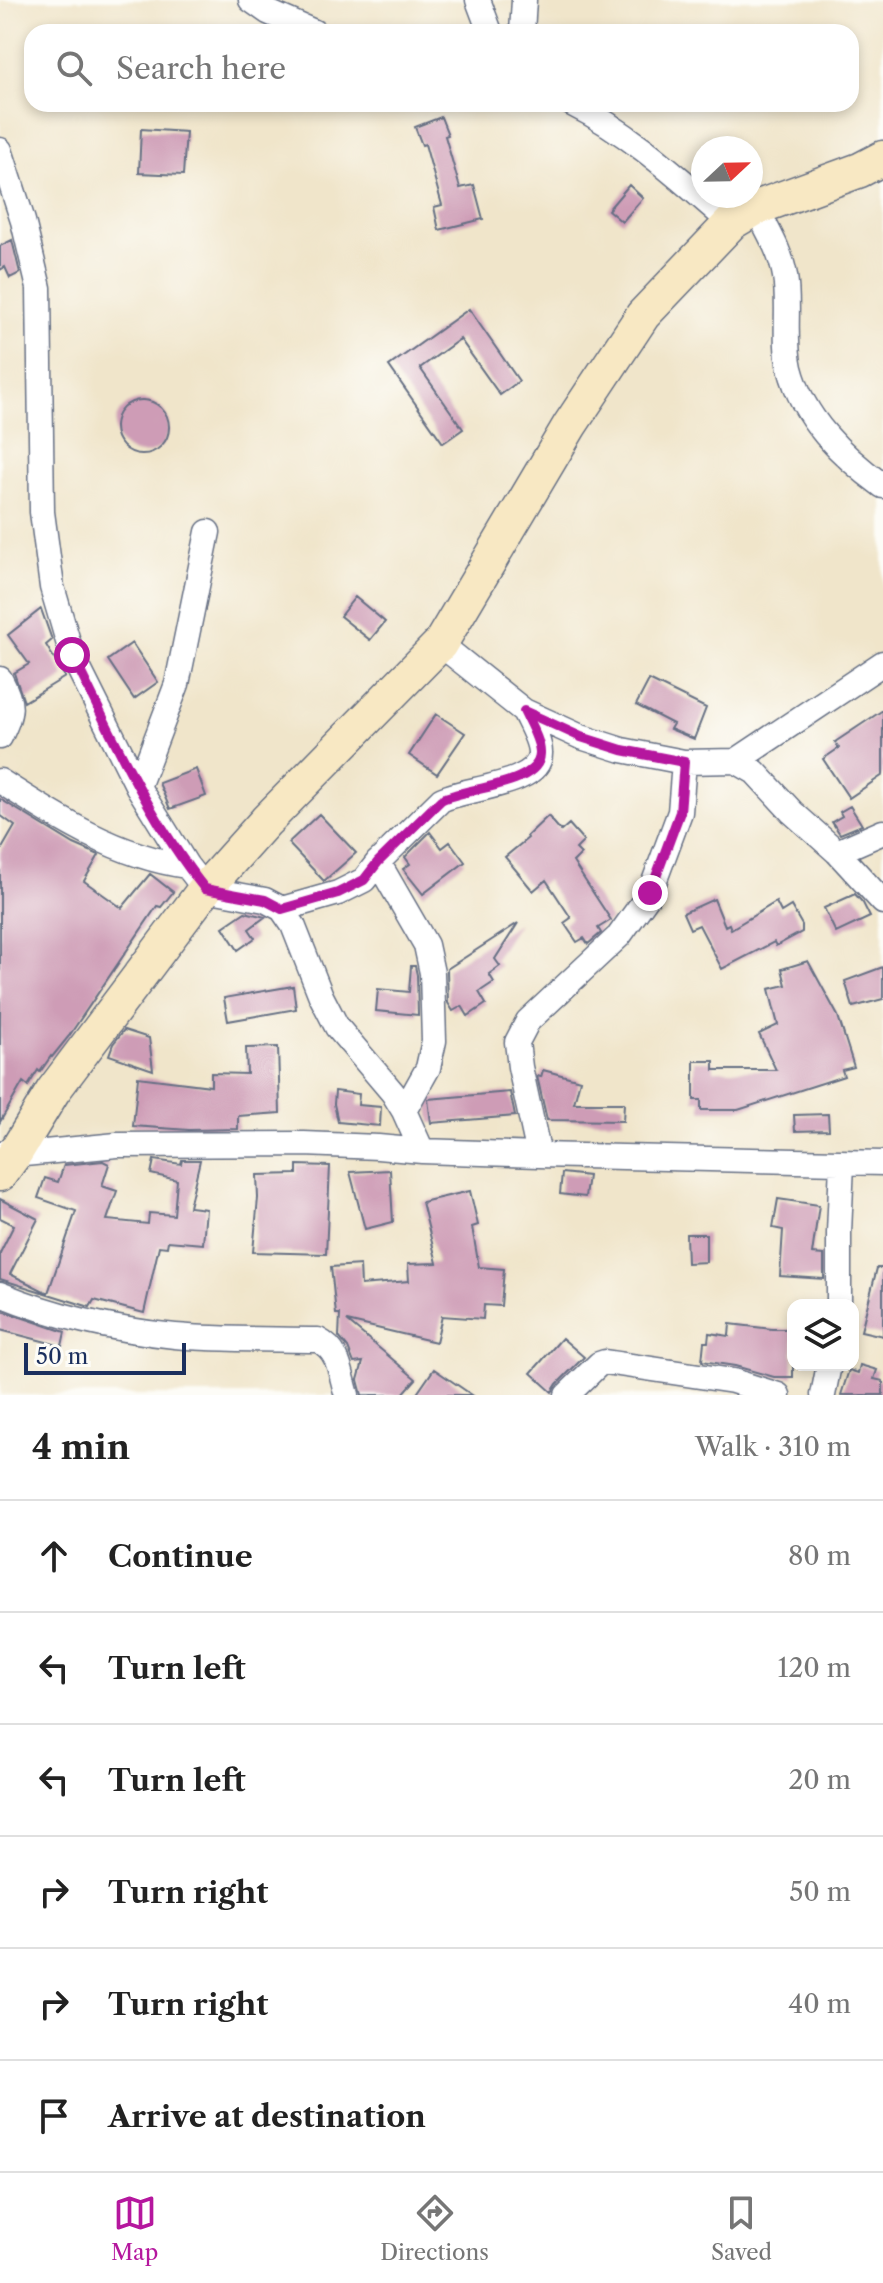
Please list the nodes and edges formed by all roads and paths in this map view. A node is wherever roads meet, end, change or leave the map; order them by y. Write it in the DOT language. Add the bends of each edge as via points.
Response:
graph roads {
  1 [pos="251,0"];
  2 [pos="478,0"];
  3 [pos="524,0"];
  4 [pos="296,24"];
  5 [pos="487,24"];
  6 [pos="522,24"];
  7 [pos="589,112"];
  8 [pos="0,150"];
  9 [pos="883,158"];
  10 [pos="744,216"];
  11 [pos="883,486"];
  12 [pos="208,532"];
  13 [pos="440,644"];
  14 [pos="883,663"];
  15 [pos="0,679"];
  16 [pos="524,711"];
  17 [pos="0,737"];
  18 [pos="736,761"];
  19 [pos="684,762"];
  20 [pos="0,781"];
  21 [pos="138,787"];
  22 [pos="883,832"];
  23 [pos="837,852"];
  24 [pos="378,862"];
  25 [pos="196,878"];
  26 [pos="883,902"];
  27 [pos="282,909"];
  28 [pos="404,1111"];
  29 [pos="422,1151"];
  30 [pos="539,1155"];
  31 [pos="5,1160"];
  32 [pos="842,1163"];
  33 [pos="883,1163"];
  34 [pos="0,1294"];
  35 [pos="839,1299"];
  36 [pos="828,1371"];
  37 [pos="347,1395"];
  38 [pos="567,1395"];
  39 [pos="778,1395"];
  40 [pos="823,1395"];
  1 -- 4 [label="street"];
  2 -- 5 [label="street"];
  3 -- 6 [label="street"];
  7 -- 10 [label="street"];
  8 -- 21 [label="street" via="39,288 42,512 52,587 72,655"];
  9 -- 10 [label="street"];
  10 -- 11 [label="street" via="774,244 785,275 789,365 799,396 820,429"];
  10 -- 13 [label="street" via="643,315 570,425"];
  12 -- 21 [label="street" via="177,684"];
  13 -- 16 [label="street"];
  13 -- 25 [label="street" via="266,821"];
  14 -- 18 [label="street"];
  15 -- 17 [label="street" via="10,698 10,717"];
  16 -- 19 [label="street" via="581,737"];
  16 -- 24 [label="street" via="539,745 537,765 507,782 449,795"];
  18 -- 19 [label="street"];
  18 -- 23 [label="street" via="755,772"];
  19 -- 30 [label="street" via="680,812 650,893 619,936 528,1021 517,1042"];
  20 -- 25 [label="street" via="70,824"];
  21 -- 25 [label="street"];
  22 -- 23 [label="street"];
  23 -- 26 [label="street"];
  24 -- 27 [label="street" via="353,887"];
  24 -- 28 [label="street" via="426,945 432,973 434,1041 428,1068"];
  25 -- 27 [label="street"];
  25 -- 31 [label="street"];
  27 -- 28 [label="street" via="337,1027"];
  28 -- 29 [label="street"];
  29 -- 30 [label="street"];
  29 -- 31 [label="street" via="230,1143 117,1145"];
  30 -- 32 [label="street"];
  32 -- 33 [label="street"];
  32 -- 35 [label="street"];
  34 -- 37 [label="street" via="87,1323 175,1336 318,1340 336,1357"];
  36 -- 40 [label="street"];
  38 -- 39 [label="street" via="605,1362 733,1381"];
}
